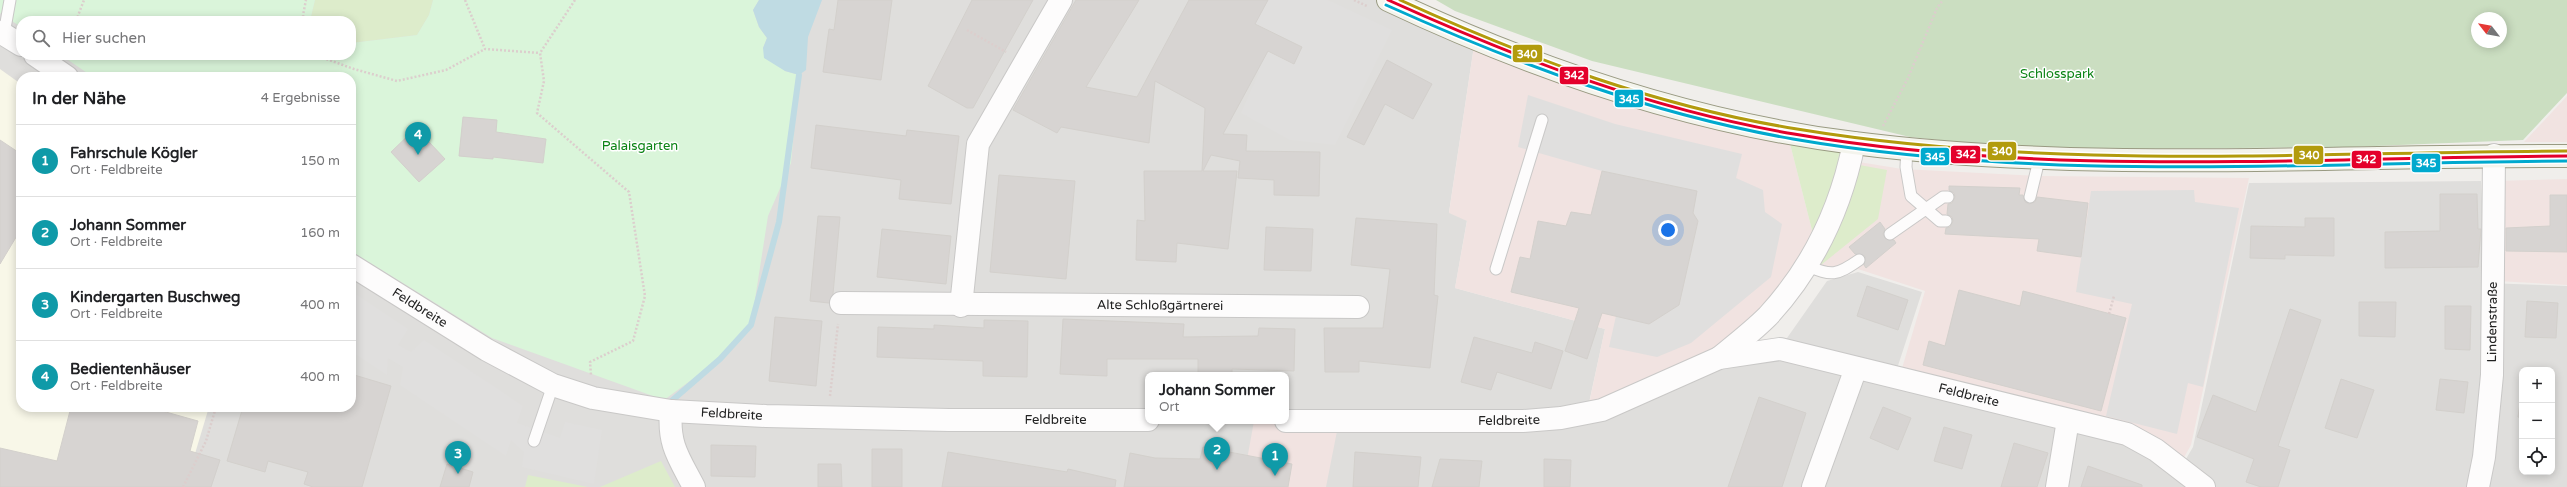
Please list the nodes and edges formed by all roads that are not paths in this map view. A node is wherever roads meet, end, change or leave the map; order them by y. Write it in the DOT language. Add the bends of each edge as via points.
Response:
graph roads {
  1 [pos="10,0"];
  2 [pos="1061,0"];
  3 [pos="1388,0"];
  4 [pos="8,37"];
  5 [pos="42,60"];
  6 [pos="60,72"];
  7 [pos="1542,120"];
  8 [pos="1863,144"];
  9 [pos="1907,148"];
  10 [pos="2494,155"];
  11 [pos="2567,156"];
  12 [pos="2039,160"];
  13 [pos="1948,197"];
  14 [pos="2030,197"];
  15 [pos="1928,209"];
  16 [pos="1946,221"];
  17 [pos="1890,234"];
  18 [pos="1859,260"];
  19 [pos="1807,266"];
  20 [pos="356,267"];
  21 [pos="1496,269"];
  22 [pos="841,303"];
  23 [pos="961,306"];
  24 [pos="1358,307"];
  25 [pos="1719,358"];
  26 [pos="1856,368"];
  27 [pos="553,385"];
  28 [pos="672,411"];
  29 [pos="1145,420"];
  30 [pos="2068,420"];
  31 [pos="1289,421"];
  32 [pos="534,441"];
  33 [pos="694,487"];
  34 [pos="1813,487"];
  35 [pos="2057,487"];
  36 [pos="2204,487"];
  37 [pos="2478,487"];
  1 -- 4 [label="lane"];
  2 -- 23 [label="street" via="978,144"];
  3 -- 8 [label="street" via="1448,28 1563,72 1636,96 1708,116"];
  5 -- 6 [label="street"];
  7 -- 21 [label="lane"];
  8 -- 9 [label="street"];
  8 -- 19 [label="street, Feldbreite" via="1847,173 1830,222"];
  9 -- 12 [label="street"];
  9 -- 15 [label="lane" via="1906,167 1911,196"];
  10 -- 11 [label="street"];
  10 -- 12 [label="street"];
  10 -- 37 [label="street, Lindenstraße" via="2492,375 2484,456"];
  12 -- 14 [label="lane"];
  13 -- 15 [label="lane" via="1943,197"];
  15 -- 16 [label="lane" via="1940,221"];
  15 -- 17 [label="lane"];
  18 -- 19 [label="lane" via="1846,270 1829,274"];
  19 -- 25 [label="street, Feldbreite" via="1767,316"];
  20 -- 27 [label="street, Feldbreite" via="487,350"];
  22 -- 23 [label="street, Alte Schloßgärtnerei"];
  23 -- 24 [label="street, Alte Schloßgärtnerei"];
  25 -- 26 [label="street, Feldbreite" via="1780,348"];
  25 -- 31 [label="street, Feldbreite" via="1602,410 1561,418 1523,421"];
  26 -- 30 [label="street, Feldbreite"];
  26 -- 34 [label="street"];
  27 -- 28 [label="street, Feldbreite" via="593,398"];
  27 -- 32 [label="lane"];
  28 -- 29 [label="street, Feldbreite" via="830,418"];
  28 -- 33 [label="street" via="669,429 673,448"];
  30 -- 35 [label="street"];
  30 -- 36 [label="street, Feldbreite" via="2127,434 2156,450"];
}
